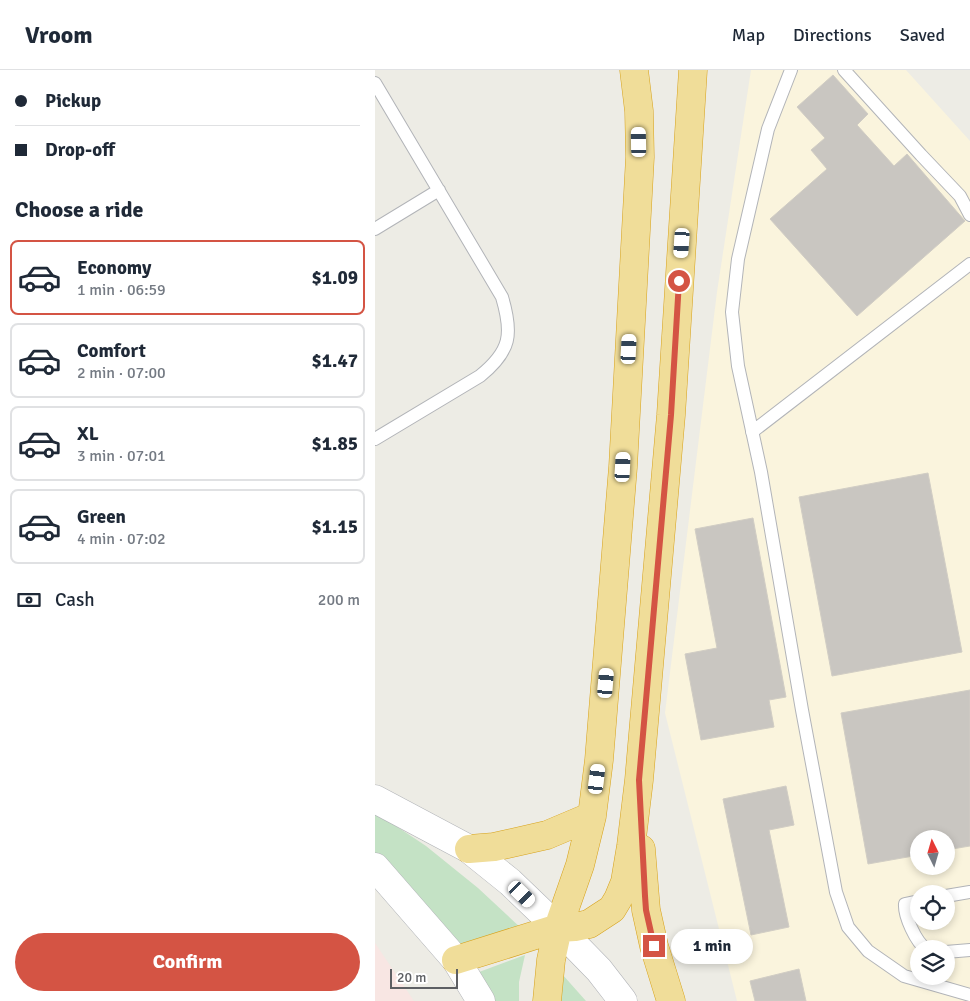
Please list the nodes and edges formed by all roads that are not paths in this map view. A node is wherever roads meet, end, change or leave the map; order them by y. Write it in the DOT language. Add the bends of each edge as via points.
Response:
graph roads {
  1 [pos="634,70"];
  2 [pos="693,70"];
  3 [pos="791,70"];
  4 [pos="844,70"];
  5 [pos="375,83"];
  6 [pos="439,190"];
  7 [pos="970,215"];
  8 [pos="375,229"];
  9 [pos="970,264"];
  10 [pos="752,432"];
  11 [pos="375,439"];
  12 [pos="639,780"];
  13 [pos="375,799"];
  14 [pos="592,816"];
  15 [pos="469,849"];
  16 [pos="375,867"];
  17 [pos="970,892"];
  18 [pos="955,894"];
  19 [pos="910,903"];
  20 [pos="910,922"];
  21 [pos="559,928"];
  22 [pos="970,950"];
  23 [pos="955,951"];
  24 [pos="456,960"];
  25 [pos="970,996"];
  26 [pos="481,1001"];
  27 [pos="547,1001"];
  28 [pos="623,1001"];
  29 [pos="671,1001"];
  30 [pos="969,1001"];
  1 -- 14 [label="highway" via="640,157 632,309 609,645"];
  2 -- 12 [label="highway" via="671,415"];
  3 -- 10 [label="lane" via="768,129 738,259 731,312"];
  4 -- 7 [label="lane" via="961,196"];
  5 -- 6 [label="lane"];
  6 -- 8 [label="lane"];
  6 -- 11 [label="lane" via="502,297 508,326 507,343 499,358 480,376"];
  9 -- 10 [label="lane"];
  10 -- 25 [label="lane" via="836,892 848,928 868,952 904,976"];
  12 -- 21 [label="highway" via="630,855 618,899 612,909 589,924"];
  12 -- 29 [label="highway" via="646,910"];
  13 -- 15 [label="street"];
  14 -- 15 [label="highway" via="547,835 494,848"];
  14 -- 21 [label="highway"];
  15 -- 21 [label="street"];
  16 -- 24 [label="street"];
  17 -- 18 [label="lane"];
  19 -- 20 [label="lane" via="905,904 905,909"];
  21 -- 24 [label="highway"];
  21 -- 27 [label="highway" via="551,960"];
  21 -- 28 [label="street"];
  22 -- 23 [label="lane"];
  24 -- 26 [label="street"];
  25 -- 30 [label="lane"];
}
